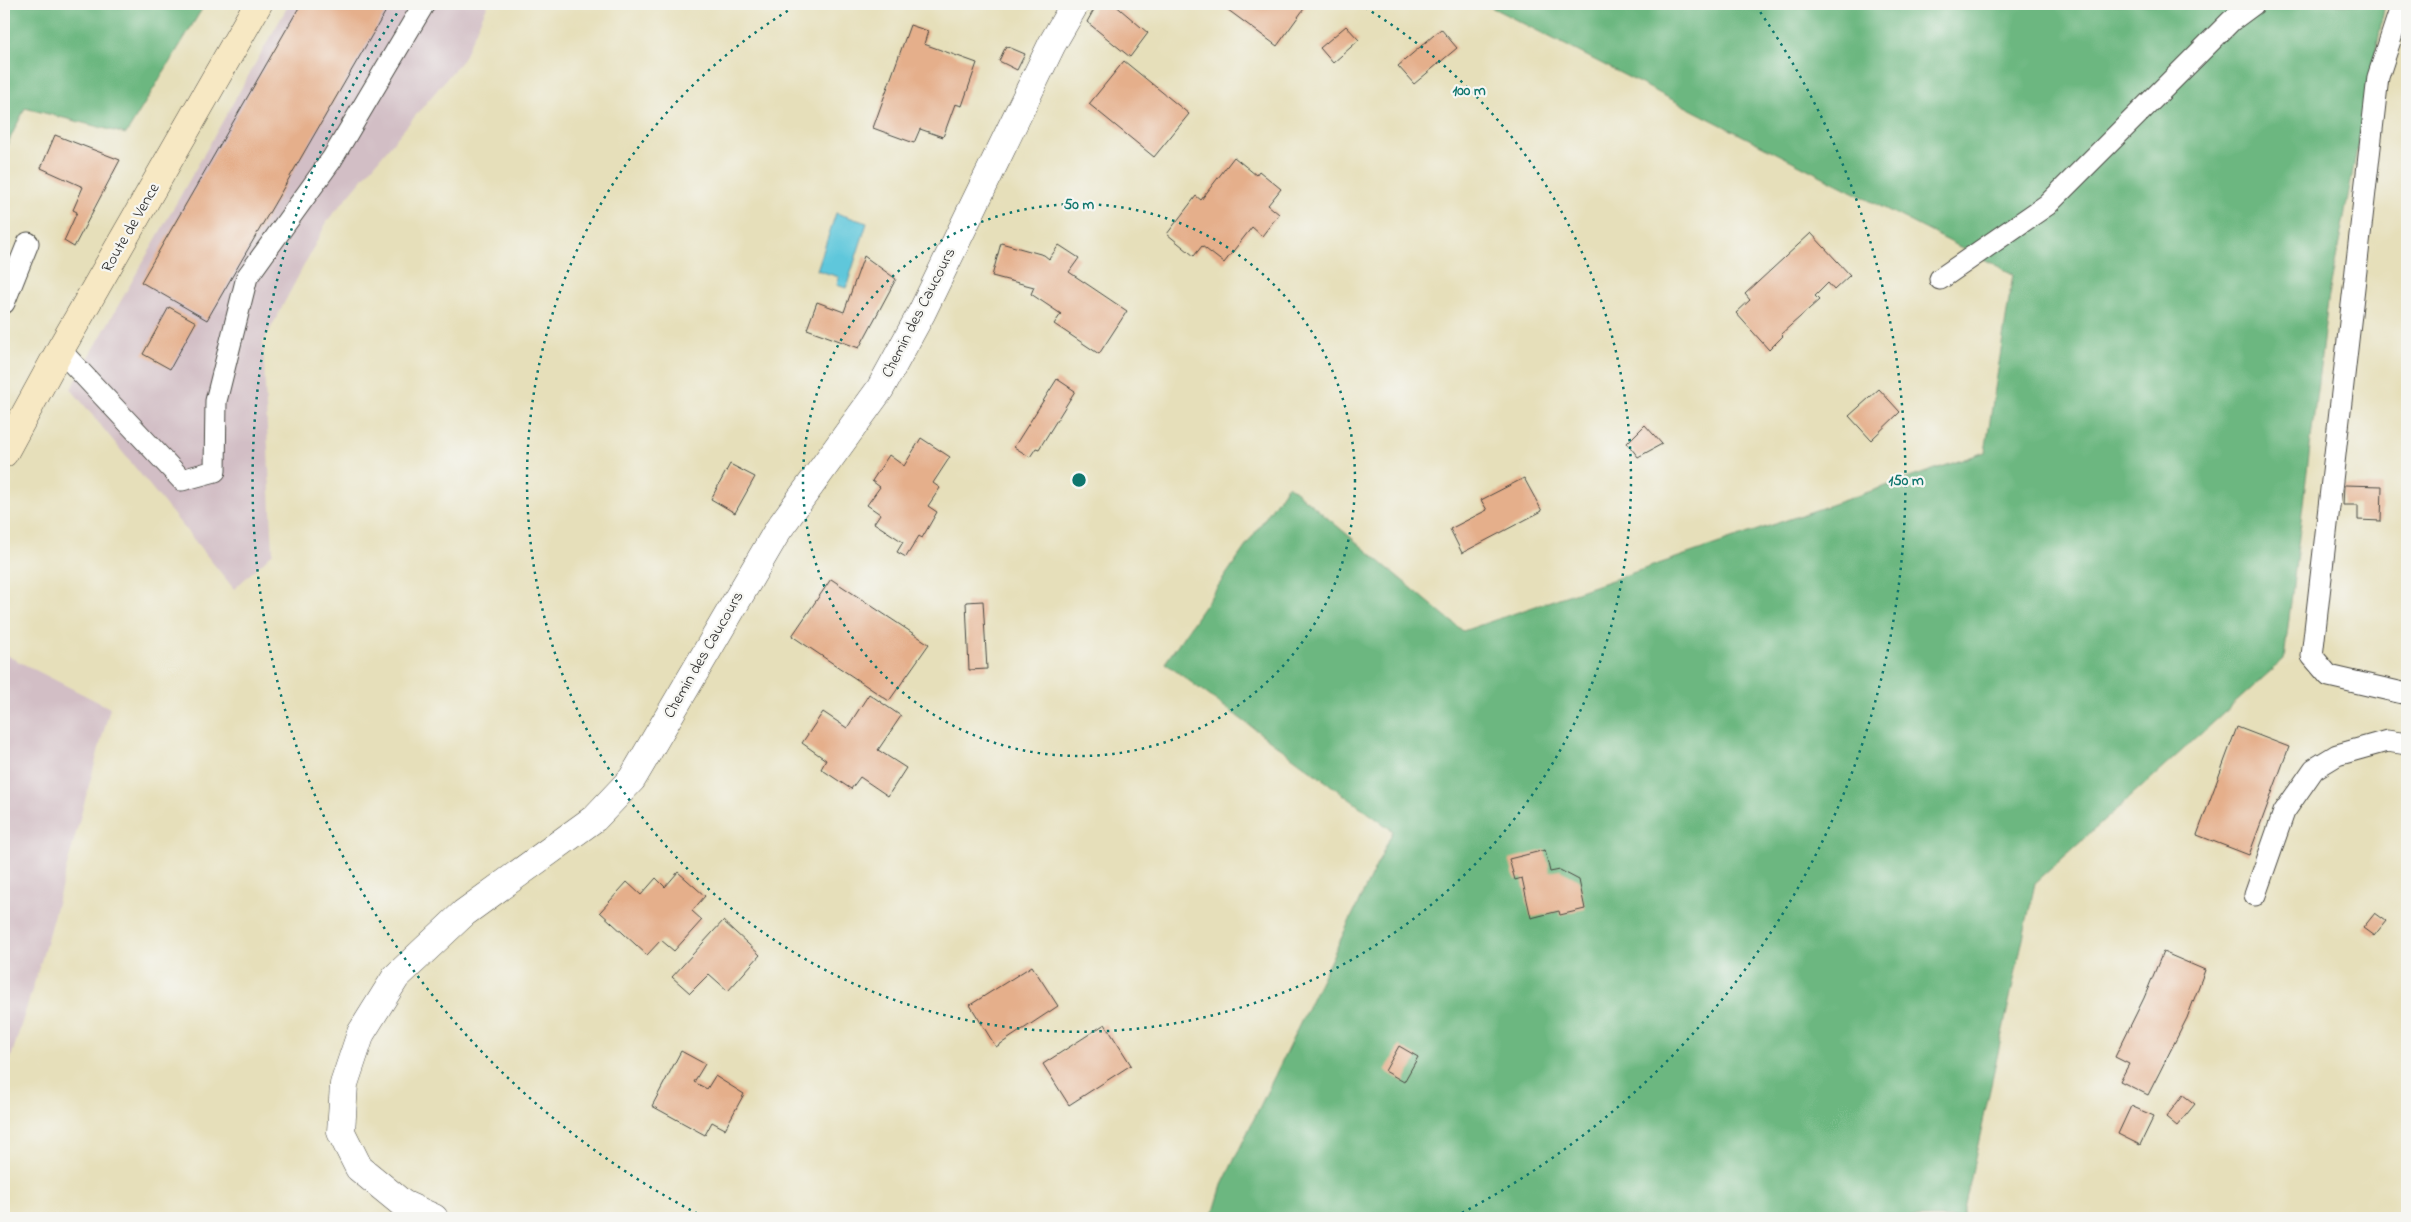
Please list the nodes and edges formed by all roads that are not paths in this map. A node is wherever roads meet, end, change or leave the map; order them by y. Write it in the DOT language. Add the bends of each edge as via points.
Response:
graph roads {
  1 [pos="258,4"];
  2 [pos="424,4"];
  3 [pos="1075,4"];
  4 [pos="2254,4"];
  5 [pos="2402,4"];
  6 [pos="28,243"];
  7 [pos="1940,279"];
  8 [pos="4,303"];
  9 [pos="60,350"];
  10 [pos="4,453"];
  11 [pos="2407,694"];
  12 [pos="2407,744"];
  13 [pos="2255,895"];
  14 [pos="434,1218"];
  1 -- 9 [label="main road, Route de Vence"];
  2 -- 9 [label="lane" via="332,159 247,277 216,401 215,471 182,480"];
  3 -- 14 [label="street, Chemin des Caucours" via="1052,44 922,312 880,389 778,530 632,778 594,818 464,913 396,978 361,1033 344,1084 341,1132 360,1168 403,1204"];
  4 -- 7 [label="lane" via="2232,21 2047,205"];
  5 -- 11 [label="lane" via="2378,77 2312,656 2330,676"];
  6 -- 8 [label="lane"];
  9 -- 10 [label="main road, Route de Vence"];
  12 -- 13 [label="lane" via="2388,741 2337,754 2314,769 2284,812"];
}
